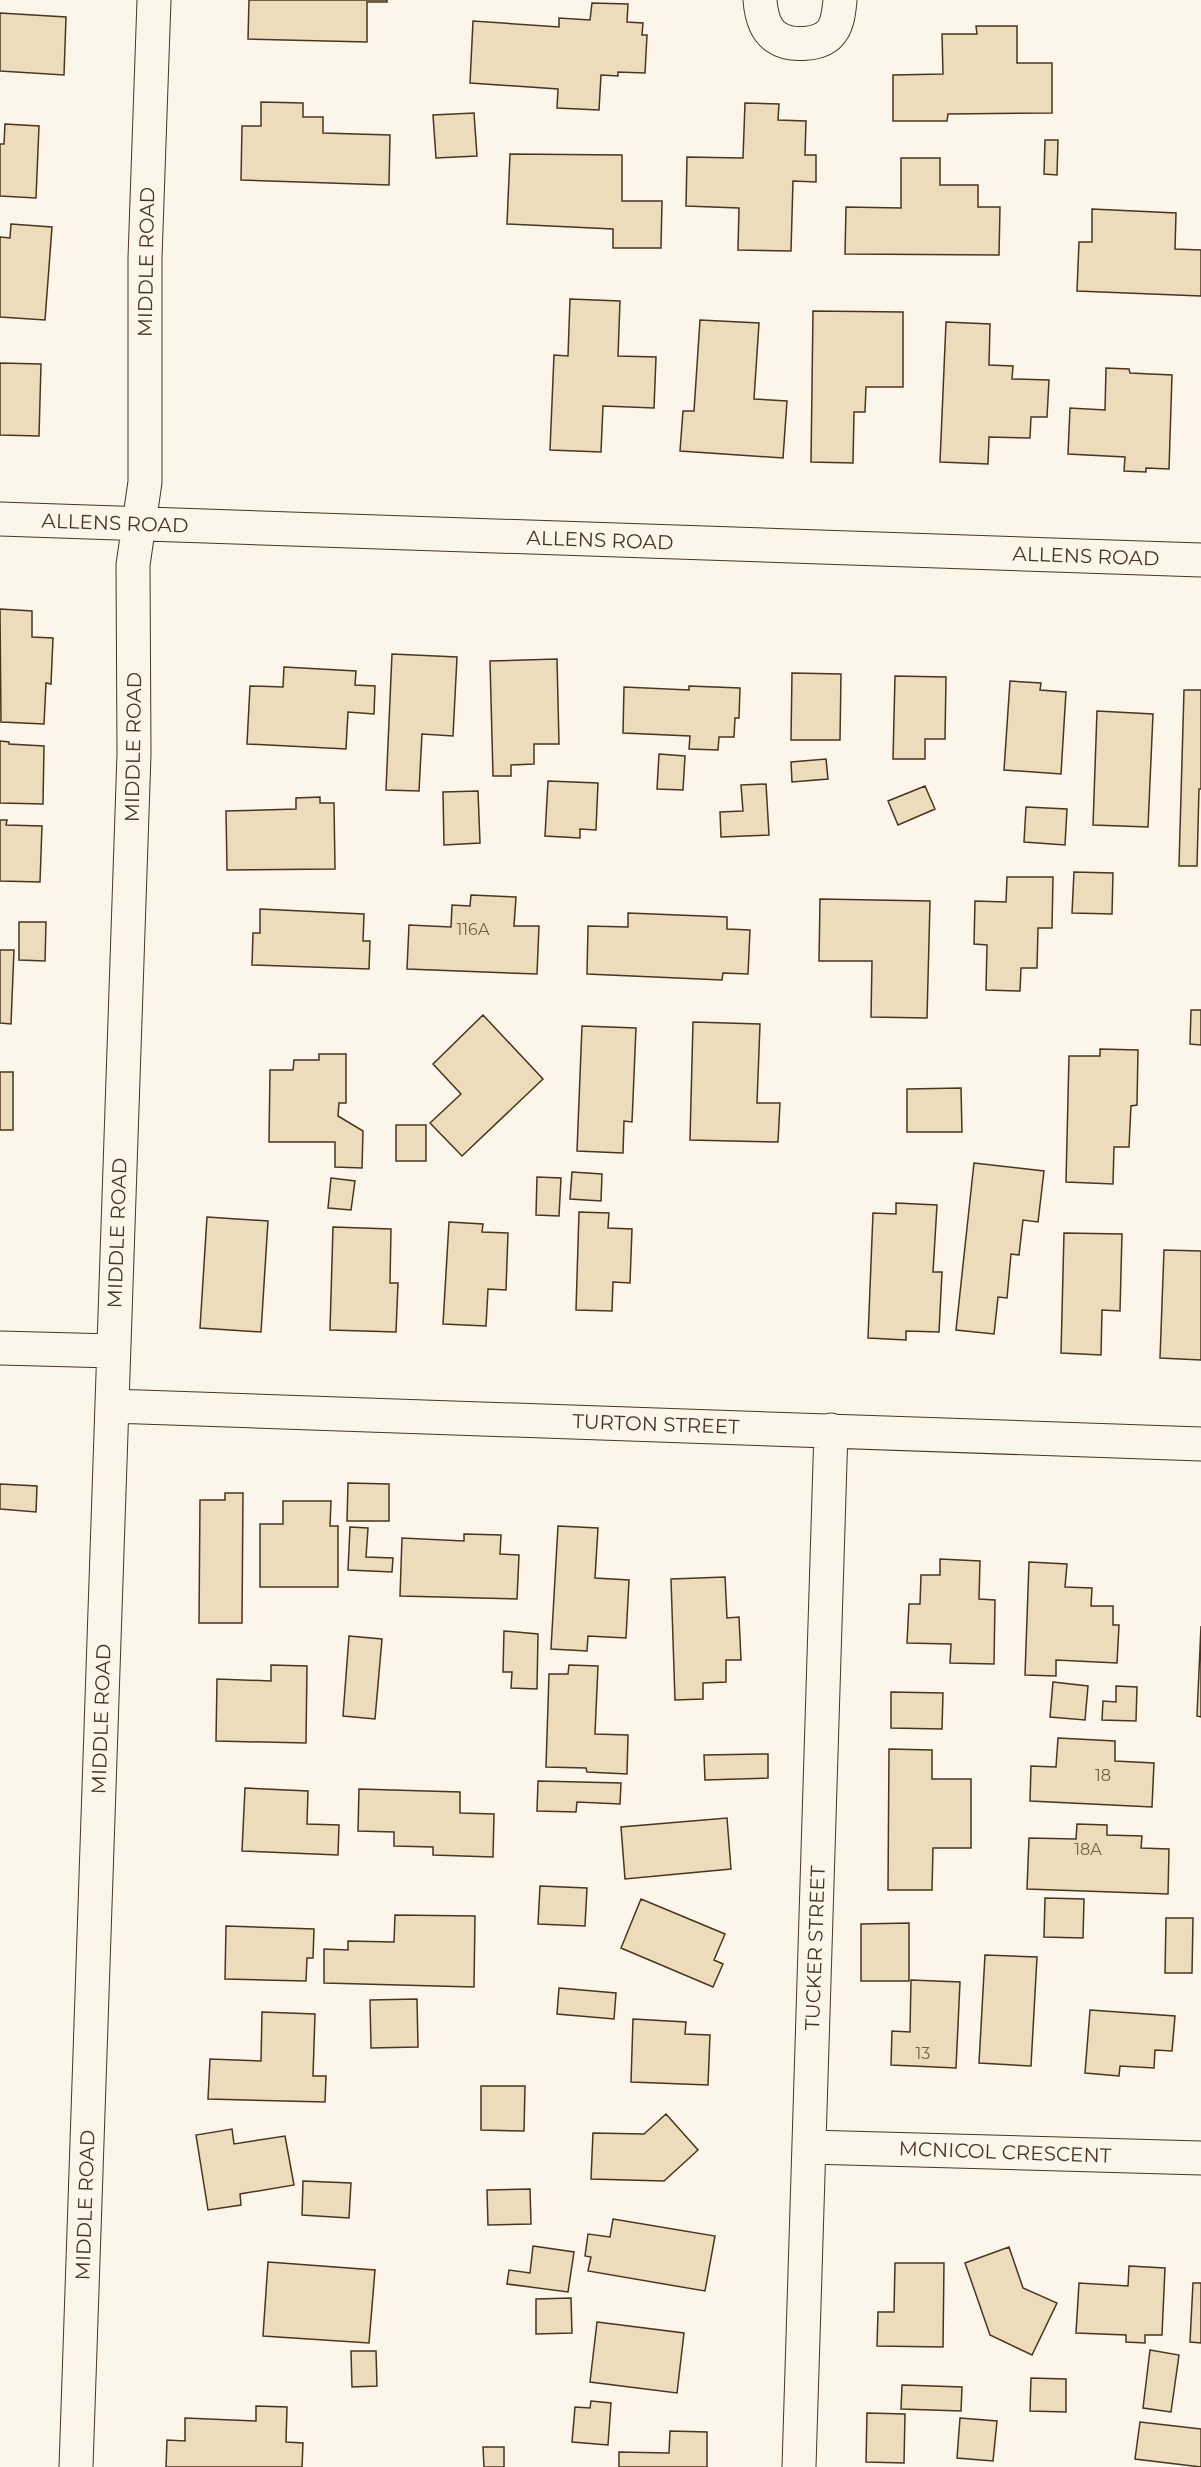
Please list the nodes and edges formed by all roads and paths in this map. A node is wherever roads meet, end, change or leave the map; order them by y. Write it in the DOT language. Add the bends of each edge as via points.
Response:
graph roads {
  1 [pos="154,0"];
  2 [pos="759,0"];
  3 [pos="840,0"];
  4 [pos="0,519"];
  5 [pos="140,524"];
  6 [pos="1201,560"];
  7 [pos="0,1348"];
  8 [pos="113,1351"];
  9 [pos="112,1406"];
  10 [pos="831,1430"];
  11 [pos="1201,1444"];
  12 [pos="809,2147"];
  13 [pos="1201,2158"];
  14 [pos="76,2467"];
  15 [pos="799,2467"];
  1 -- 5 [label="street, MIDDLE ROAD" via="145,258 145,475"];
  2 -- 3 [label="street" via="764,22 776,38 798,44 819,41 831,32"];
  4 -- 5 [label="street, ALLENS ROAD"];
  5 -- 6 [label="street, ALLENS ROAD"];
  5 -- 8 [label="street, MIDDLE ROAD" via="133,565 134,754"];
  7 -- 8 [label="street"];
  8 -- 9 [label="street, MIDDLE ROAD"];
  9 -- 10 [label="street, TURTON STREET"];
  9 -- 14 [label="street, MIDDLE ROAD"];
  10 -- 11 [label="street, TURTON STREET"];
  10 -- 12 [label="street, TUCKER STREET"];
  12 -- 13 [label="street, MCNICOL CRESCENT"];
  12 -- 15 [label="street, TUCKER STREET"];
}
